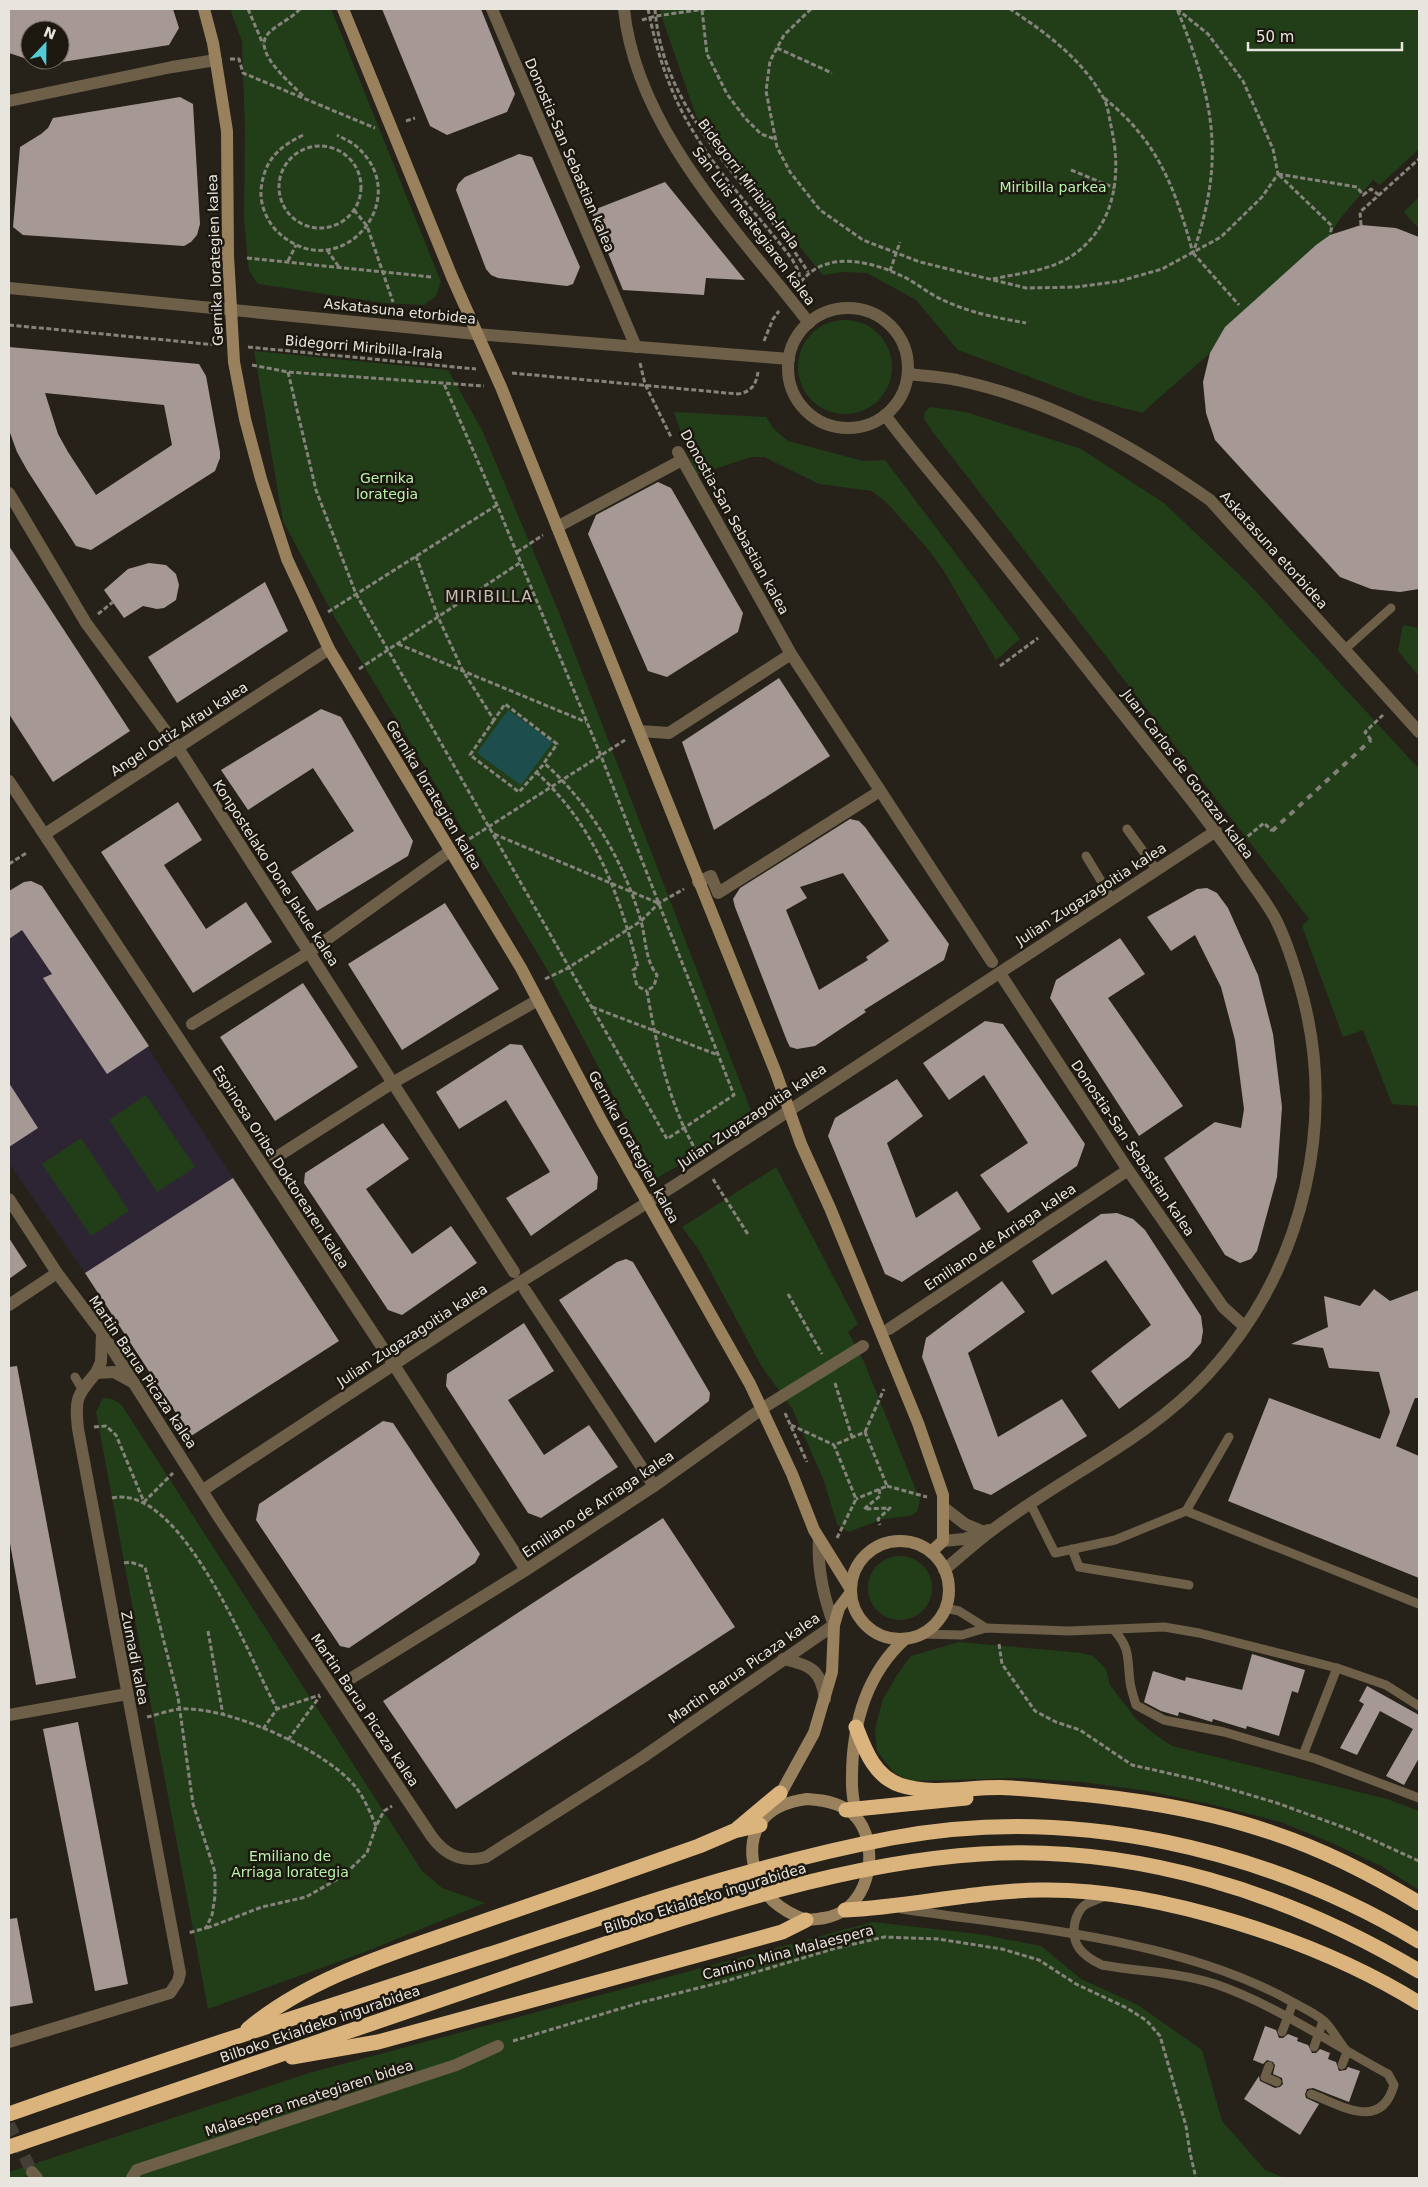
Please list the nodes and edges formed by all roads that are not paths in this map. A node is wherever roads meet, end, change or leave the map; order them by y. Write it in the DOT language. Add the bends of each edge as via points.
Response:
graph roads {
  1 [pos="204,9"];
  2 [pos="343,9"];
  3 [pos="492,9"];
  4 [pos="624,9"];
  5 [pos="216,60"];
  6 [pos="9,101"];
  7 [pos="9,288"];
  8 [pos="230,310"];
  9 [pos="809,322"];
  10 [pos="476,334"];
  11 [pos="636,348"];
  12 [pos="789,359"];
  13 [pos="908,374"];
  14 [pos="885,415"];
  15 [pos="9,493"];
  16 [pos="557,527"];
  17 [pos="1390,608"];
  18 [pos="329,649"];
  19 [pos="1344,650"];
  20 [pos="792,654"];
  21 [pos="1417,728"];
  22 [pos="639,731"];
  23 [pos="178,748"];
  24 [pos="9,781"];
  25 [pos="880,791"];
  26 [pos="1127,829"];
  27 [pos="1216,831"];
  28 [pos="45,834"];
  29 [pos="450,851"];
  30 [pos="1086,856"];
  31 [pos="1156,869"];
  32 [pos="698,882"];
  33 [pos="1112,899"];
  34 [pos="308,952"];
  35 [pos="992,962"];
  36 [pos="1003,978"];
  37 [pos="538,1000"];
  38 [pos="192,1024"];
  39 [pos="394,1082"];
  40 [pos="789,1110"];
  41 [pos="275,1158"];
  42 [pos="1128,1170"];
  43 [pos="9,1199"];
  44 [pos="648,1203"];
  45 [pos="514,1272"];
  46 [pos="57,1273"];
  47 [pos="525,1290"];
  48 [pos="9,1305"];
  49 [pos="1245,1327"];
  50 [pos="889,1329"];
  51 [pos="102,1333"];
  52 [pos="863,1346"];
  53 [pos="394,1366"];
  54 [pos="96,1374"];
  55 [pos="75,1377"];
  56 [pos="136,1384"];
  57 [pos="82,1389"];
  58 [pos="764,1408"];
  59 [pos="1230,1437"];
  60 [pos="654,1486"];
  61 [pos="203,1490"];
  62 [pos="1031,1504"];
  63 [pos="943,1507"];
  64 [pos="1186,1511"];
  65 [pos="990,1530"];
  66 [pos="819,1539"];
  67 [pos="943,1541"];
  68 [pos="1072,1549"];
  69 [pos="931,1552"];
  70 [pos="526,1570"];
  71 [pos="944,1570"];
  72 [pos="1189,1585"];
  73 [pos="850,1590"];
  74 [pos="1419,1604"];
  75 [pos="945,1608"];
  76 [pos="834,1625"];
  77 [pos="986,1628"];
  78 [pos="1114,1630"];
  79 [pos="922,1634"];
  80 [pos="905,1638"];
  81 [pos="784,1659"];
  82 [pos="1337,1668"];
  83 [pos="345,1682"];
  84 [pos="127,1694"];
  85 [pos="825,1700"];
  86 [pos="1419,1706"];
  87 [pos="9,1715"];
  88 [pos="856,1727"];
  89 [pos="1303,1755"];
  90 [pos="1048,1792"];
  91 [pos="780,1793"];
  92 [pos="1419,1798"];
  93 [pos="771,1812"];
  94 [pos="853,1813"];
  95 [pos="760,1825"];
  96 [pos="734,1831"];
  97 [pos="1112,1893"];
  98 [pos="1419,1903"];
  99 [pos="882,1906"];
  100 [pos="845,1910"];
  101 [pos="806,1920"];
  102 [pos="1073,1935"];
  103 [pos="1419,1941"];
  104 [pos="1419,1971"];
  105 [pos="1293,2003"];
  106 [pos="1419,2003"];
  107 [pos="1287,2019"];
  108 [pos="1323,2021"];
  109 [pos="1282,2032"];
  110 [pos="242,2034"];
  111 [pos="1318,2036"];
  112 [pos="9,2042"];
  113 [pos="498,2046"];
  114 [pos="1314,2047"];
  115 [pos="1347,2052"];
  116 [pos="251,2064"];
  117 [pos="1342,2065"];
  118 [pos="1269,2066"];
  119 [pos="1277,2082"];
  120 [pos="1311,2094"];
  121 [pos="9,2114"];
  122 [pos="9,2147"];
  123 [pos="132,2178"];
  1 -- 5 [label="main road, Gernika lorategien kalea"];
  2 -- 10 [label="main road"];
  3 -- 11 [label="street, Donostia-San Sebastian kalea"];
  4 -- 9 [label="street, San Luis meategiaren kalea" via="649,99 669,136 691,172"];
  5 -- 6 [label="street"];
  5 -- 8 [label="main road, Gernika lorategien kalea" via="227,130"];
  7 -- 8 [label="street, Askatasuna etorbidea"];
  8 -- 10 [label="street, Askatasuna etorbidea"];
  8 -- 18 [label="main road, Gernika lorategien kalea" via="234,362 245,419 271,514 287,559"];
  9 -- 12 [label="street" via="799,333"];
  9 -- 13 [label="street" via="826,312 846,308 885,320 899,335 907,354"];
  10 -- 11 [label="street, Askatasuna etorbidea"];
  10 -- 16 [label="main road" via="501,387"];
  11 -- 12 [label="street, Askatasuna etorbidea"];
  12 -- 14 [label="street" via="789,379 796,398 809,414 827,424 847,428 867,425"];
  13 -- 14 [label="street" via="900,397"];
  13 -- 19 [label="street, Askatasuna etorbidea" via="957,380 1047,406 1111,436 1210,500"];
  14 -- 27 [label="street, Juan Carlos de Gortazar kalea"];
  15 -- 23 [label="street, Konpostelako Done Jakue kalea" via="86,623"];
  16 -- 20 [label="street, Donostia-San Sebastian kalea" via="680,456"];
  16 -- 22 [label="main road"];
  17 -- 19 [label="lane"];
  18 -- 23 [label="street, Angel Ortiz Alfau kalea"];
  18 -- 29 [label="main road, Gernika lorategien kalea"];
  19 -- 21 [label="street, Askatasuna etorbidea"];
  20 -- 22 [label="street" via="669,733"];
  20 -- 25 [label="street, Donostia-San Sebastian kalea"];
  22 -- 32 [label="main road"];
  23 -- 28 [label="street, Angel Ortiz Alfau kalea"];
  23 -- 34 [label="street, Konpostelako Done Jakue kalea"];
  24 -- 28 [label="street, Espinosa Oribe Doktorearen kalea"];
  25 -- 32 [label="street" via="718,893 711,876"];
  25 -- 35 [label="street, Donostia-San Sebastian kalea"];
  26 -- 31 [label="lane"];
  27 -- 31 [label="street, Julian Zugazagoitia kalea"];
  27 -- 49 [label="street, Juan Carlos de Gortazar kalea" via="1274,917 1306,1003 1315,1055 1316,1118 1304,1197 1290,1244"];
  28 -- 53 [label="street, Espinosa Oribe Doktorearen kalea"];
  29 -- 34 [label="street"];
  29 -- 37 [label="main road, Gernika lorategien kalea"];
  30 -- 33 [label="lane"];
  31 -- 33 [label="street, Julian Zugazagoitia kalea"];
  32 -- 40 [label="main road"];
  33 -- 40 [label="street, Julian Zugazagoitia kalea"];
  34 -- 38 [label="street"];
  34 -- 39 [label="street, Konpostelako Done Jakue kalea"];
  36 -- 42 [label="street, Donostia-San Sebastian kalea"];
  37 -- 39 [label="street"];
  37 -- 44 [label="main road, Gernika lorategien kalea"];
  39 -- 41 [label="street"];
  39 -- 45 [label="street, Konpostelako Done Jakue kalea"];
  40 -- 44 [label="street, Julian Zugazagoitia kalea"];
  40 -- 63 [label="main road" via="918,1423 943,1495"];
  42 -- 49 [label="street, Donostia-San Sebastian kalea" via="1223,1307"];
  42 -- 50 [label="street, Emiliano de Arriaga kalea"];
  43 -- 46 [label="street, Martin Barua Picaza kalea"];
  44 -- 53 [label="street, Julian Zugazagoitia kalea" via="498,1296"];
  44 -- 58 [label="main road, Gernika lorategien kalea"];
  46 -- 48 [label="street"];
  46 -- 51 [label="street, Martin Barua Picaza kalea"];
  47 -- 60 [label="street"];
  49 -- 62 [label="street, Juan Carlos de Gortazar kalea" via="1206,1377 1173,1406"];
  51 -- 54 [label="street" via="101,1362"];
  51 -- 56 [label="street, Martin Barua Picaza kalea"];
  52 -- 58 [label="street, Emiliano de Arriaga kalea"];
  53 -- 61 [label="street, Julian Zugazagoitia kalea"];
  53 -- 70 [label="street, Espinosa Oribe Doktorearen kalea"];
  54 -- 56 [label="street" via="114,1372"];
  54 -- 57 [label="street, Zumadi kalea"];
  55 -- 57 [label="lane"];
  56 -- 61 [label="street, Martin Barua Picaza kalea"];
  57 -- 84 [label="street, Zumadi kalea" via="75,1404 78,1429"];
  58 -- 60 [label="street, Emiliano de Arriaga kalea"];
  58 -- 66 [label="main road, Gernika lorategien kalea"];
  59 -- 64 [label="lane"];
  60 -- 70 [label="street, Emiliano de Arriaga kalea"];
  61 -- 81 [label="street, Martin Barua Picaza kalea" via="432,1837 458,1859 486,1857 640,1759"];
  62 -- 65 [label="street, Juan Carlos de Gortazar kalea"];
  62 -- 68 [label="lane" via="1055,1553"];
  63 -- 65 [label="street" via="965,1524"];
  63 -- 67 [label="main road"];
  64 -- 68 [label="lane" via="1115,1540"];
  64 -- 74 [label="lane"];
  65 -- 67 [label="street, Juan Carlos de Gortazar kalea" via="964,1539"];
  65 -- 71 [label="street, Juan Carlos de Gortazar kalea"];
  66 -- 73 [label="main road, Gernika lorategien kalea"];
  66 -- 76 [label="street, Gernika lorategien kalea" via="818,1554 826,1603"];
  67 -- 69 [label="main road"];
  68 -- 72 [label="lane" via="1079,1567"];
  69 -- 71 [label="main road"];
  69 -- 73 [label="main road" via="918,1544 902,1541 887,1542 872,1549 853,1573"];
  70 -- 83 [label="street, Emiliano de Arriaga kalea"];
  71 -- 75 [label="main road" via="948,1583"];
  73 -- 76 [label="main road" via="839,1608"];
  73 -- 80 [label="main road" via="860,1619 873,1631 888,1637"];
  75 -- 77 [label="lane" via="959,1611"];
  75 -- 79 [label="main road"];
  76 -- 81 [label="street, Martin Barua Picaza kalea"];
  76 -- 85 [label="main road" via="832,1672"];
  77 -- 78 [label="lane"];
  77 -- 79 [label="lane" via="962,1635"];
  78 -- 82 [label="lane" via="1164,1627"];
  78 -- 89 [label="lane" via="1124,1642 1129,1656 1130,1684 1136,1705 1164,1720 1224,1732"];
  79 -- 80 [label="main road"];
  80 -- 88 [label="main road" via="876,1673 866,1692"];
  81 -- 85 [label="street" via="816,1671 823,1685"];
  82 -- 86 [label="lane" via="1386,1685"];
  82 -- 89 [label="lane"];
  84 -- 87 [label="street"];
  84 -- 112 [label="street, Zumadi kalea" via="180,1973 178,1981 170,1993"];
  85 -- 91 [label="main road" via="814,1733"];
  88 -- 90 [label="highway" via="876,1768 897,1784 915,1789 1011,1788"];
  88 -- 94 [label="main road" via="852,1755"];
  89 -- 92 [label="lane"];
  90 -- 94 [label="highway"];
  90 -- 98 [label="highway" via="1194,1811 1273,1833 1365,1872"];
  91 -- 93 [label="main road"];
  91 -- 96 [label="highway"];
  93 -- 94 [label="main road" via="792,1801 819,1799"];
  93 -- 95 [label="main road"];
  94 -- 100 [label="main road" via="865,1834 869,1866 864,1884"];
  95 -- 96 [label="highway"];
  95 -- 101 [label="main road" via="752,1859 759,1880 774,1901"];
  96 -- 110 [label="highway" via="406,1948 325,1981 271,2009"];
  97 -- 99 [label="highway" via="1040,1890 967,1894"];
  97 -- 102 [label="lane" via="1083,1906 1075,1919"];
  97 -- 106 [label="highway" via="1181,1908 1268,1933 1360,1970"];
  99 -- 100 [label="highway"];
  99 -- 102 [label="lane"];
  100 -- 101 [label="main road" via="833,1916"];
  101 -- 116 [label="highway" via="782,1932 378,2042"];
  102 -- 105 [label="lane" via="1189,1958 1222,1969"];
  102 -- 107 [label="lane" via="1075,1944 1084,1954 1102,1965 1183,1976 1216,1985"];
  103 -- 110 [label="highway, Bilboko Ekialdeko ingurabidea" via="1380,1918 1314,1887 1202,1851 1097,1831 980,1828 896,1837 803,1857"];
  104 -- 116 [label="highway, Bilboko Ekialdeko ingurabidea" via="1368,1941 1321,1919 1278,1901 1204,1878 1094,1857 982,1854 900,1863 725,1906"];
  105 -- 107 [label="lane"];
  105 -- 108 [label="lane"];
  107 -- 109 [label="lane"];
  107 -- 111 [label="lane"];
  108 -- 111 [label="lane"];
  108 -- 115 [label="lane"];
  110 -- 121 [label="highway, Bilboko Ekialdeko ingurabidea"];
  111 -- 114 [label="lane"];
  111 -- 115 [label="lane"];
  113 -- 123 [label="street, Malaespera meategiaren bidea" via="456,2065 137,2170"];
  115 -- 117 [label="lane"];
  115 -- 120 [label="lane" via="1388,2074 1394,2085 1387,2101 1379,2109 1362,2113"];
  116 -- 122 [label="highway, Bilboko Ekialdeko ingurabidea"];
  118 -- 119 [label="lane" via="1265,2077"];
}
